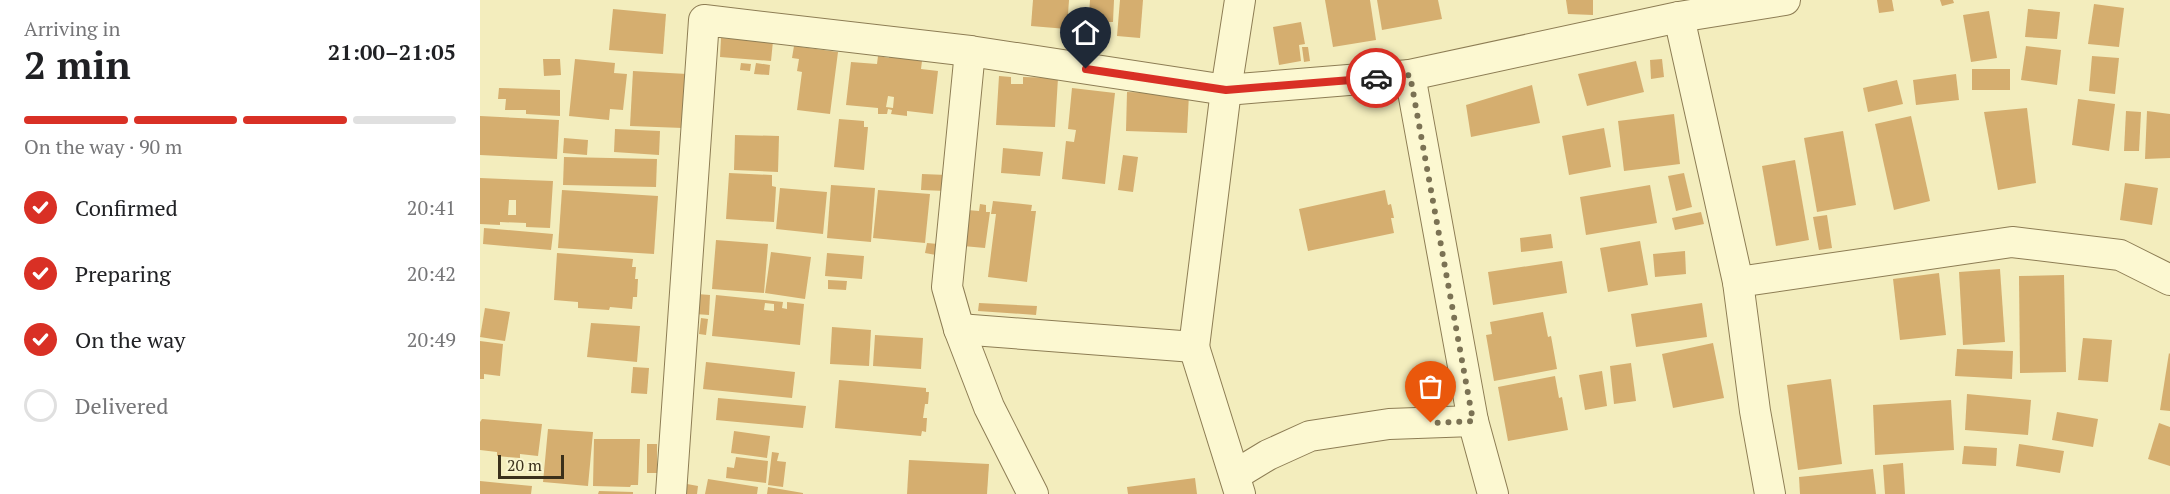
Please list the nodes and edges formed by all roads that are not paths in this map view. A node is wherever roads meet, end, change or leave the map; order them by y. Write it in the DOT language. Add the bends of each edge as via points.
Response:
graph roads {
  1 [pos="1240,0"];
  2 [pos="1785,0"];
  3 [pos="706,10"];
  4 [pos="1679,16"];
  5 [pos="970,51"];
  6 [pos="1410,75"];
  7 [pos="1226,90"];
  8 [pos="2170,280"];
  9 [pos="1738,282"];
  10 [pos="959,329"];
  11 [pos="1194,347"];
  12 [pos="1473,421"];
  13 [pos="1237,485"];
  14 [pos="671,494"];
  15 [pos="1033,494"];
  16 [pos="1494,494"];
  17 [pos="1770,494"];
  1 -- 7 [label="street"];
  2 -- 4 [label="street"];
  3 -- 5 [label="street"];
  3 -- 14 [label="street"];
  4 -- 6 [label="street"];
  4 -- 9 [label="street"];
  5 -- 7 [label="street"];
  5 -- 10 [label="street" via="947,287"];
  6 -- 7 [label="street"];
  6 -- 12 [label="street"];
  7 -- 11 [label="street"];
  8 -- 9 [label="street" via="2120,255 2012,242"];
  9 -- 17 [label="street"];
  10 -- 11 [label="street"];
  10 -- 15 [label="street" via="989,407"];
  11 -- 13 [label="street"];
  12 -- 13 [label="street" via="1389,424 1310,436 1268,455"];
  12 -- 16 [label="street"];
}
